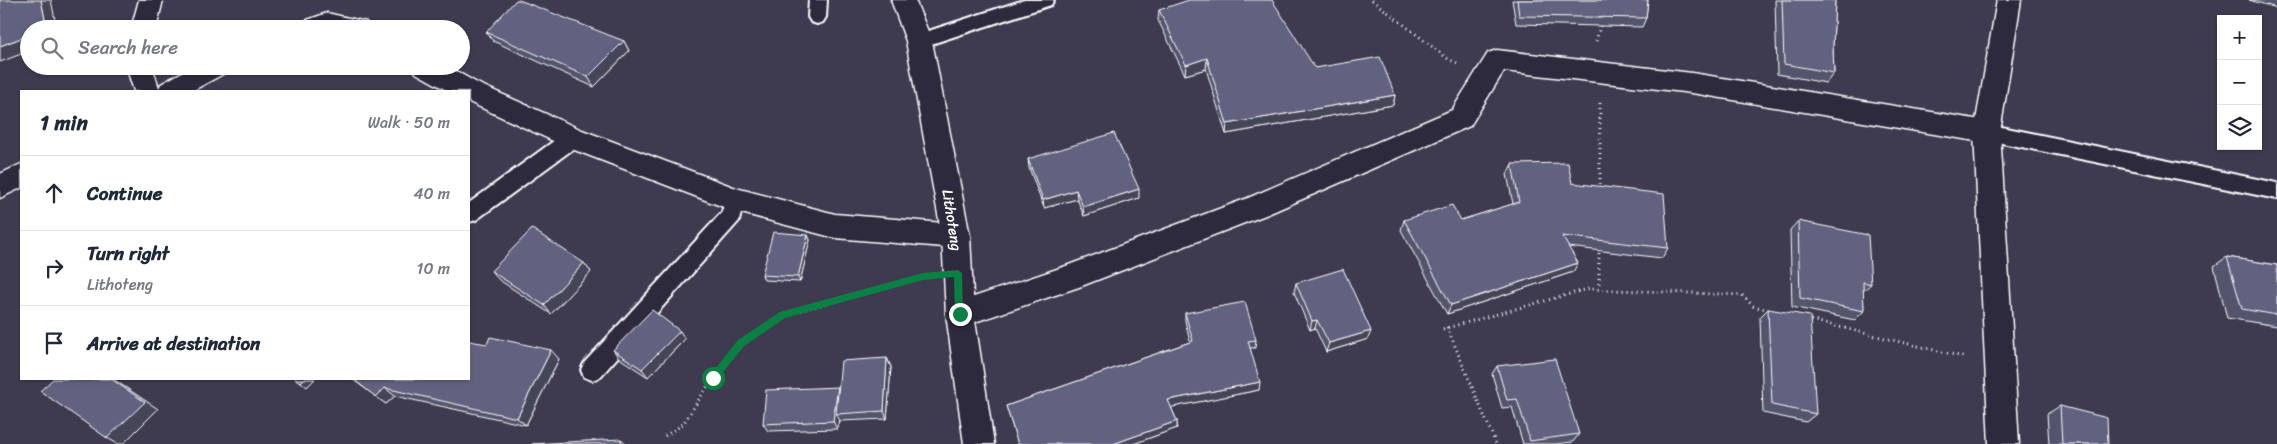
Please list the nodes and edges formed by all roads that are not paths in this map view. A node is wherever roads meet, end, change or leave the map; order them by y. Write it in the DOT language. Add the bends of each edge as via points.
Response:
graph roads {
  1 [pos="151,0"];
  2 [pos="902,0"];
  3 [pos="1045,0"];
  4 [pos="2009,0"];
  5 [pos="145,20"];
  6 [pos="919,41"];
  7 [pos="143,75"];
  8 [pos="199,75"];
  9 [pos="440,75"];
  10 [pos="147,90"];
  11 [pos="172,90"];
  12 [pos="468,90"];
  13 [pos="470,91"];
  14 [pos="1987,132"];
  15 [pos="573,138"];
  16 [pos="20,176"];
  17 [pos="0,187"];
  18 [pos="2277,191"];
  19 [pos="734,199"];
  20 [pos="470,213"];
  21 [pos="956,236"];
  22 [pos="960,314"];
  23 [pos="592,370"];
  24 [pos="980,444"];
  25 [pos="2004,444"];
  1 -- 5 [label="street"];
  2 -- 6 [label="street, Lithoteng"];
  3 -- 6 [label="lane"];
  4 -- 14 [label="street"];
  6 -- 21 [label="street, Lithoteng"];
  7 -- 10 [label="street"];
  8 -- 11 [label="street"];
  9 -- 12 [label="street"];
  13 -- 15 [label="street"];
  14 -- 18 [label="lane"];
  14 -- 22 [label="street" via="1692,83 1497,60 1461,118 1258,206 1069,278"];
  14 -- 25 [label="street"];
  15 -- 19 [label="street"];
  15 -- 20 [label="lane"];
  16 -- 17 [label="street"];
  19 -- 21 [label="street" via="835,226"];
  19 -- 23 [label="lane" via="732,215"];
  21 -- 22 [label="street, Lithoteng"];
  22 -- 24 [label="street, Lithoteng"];
}
